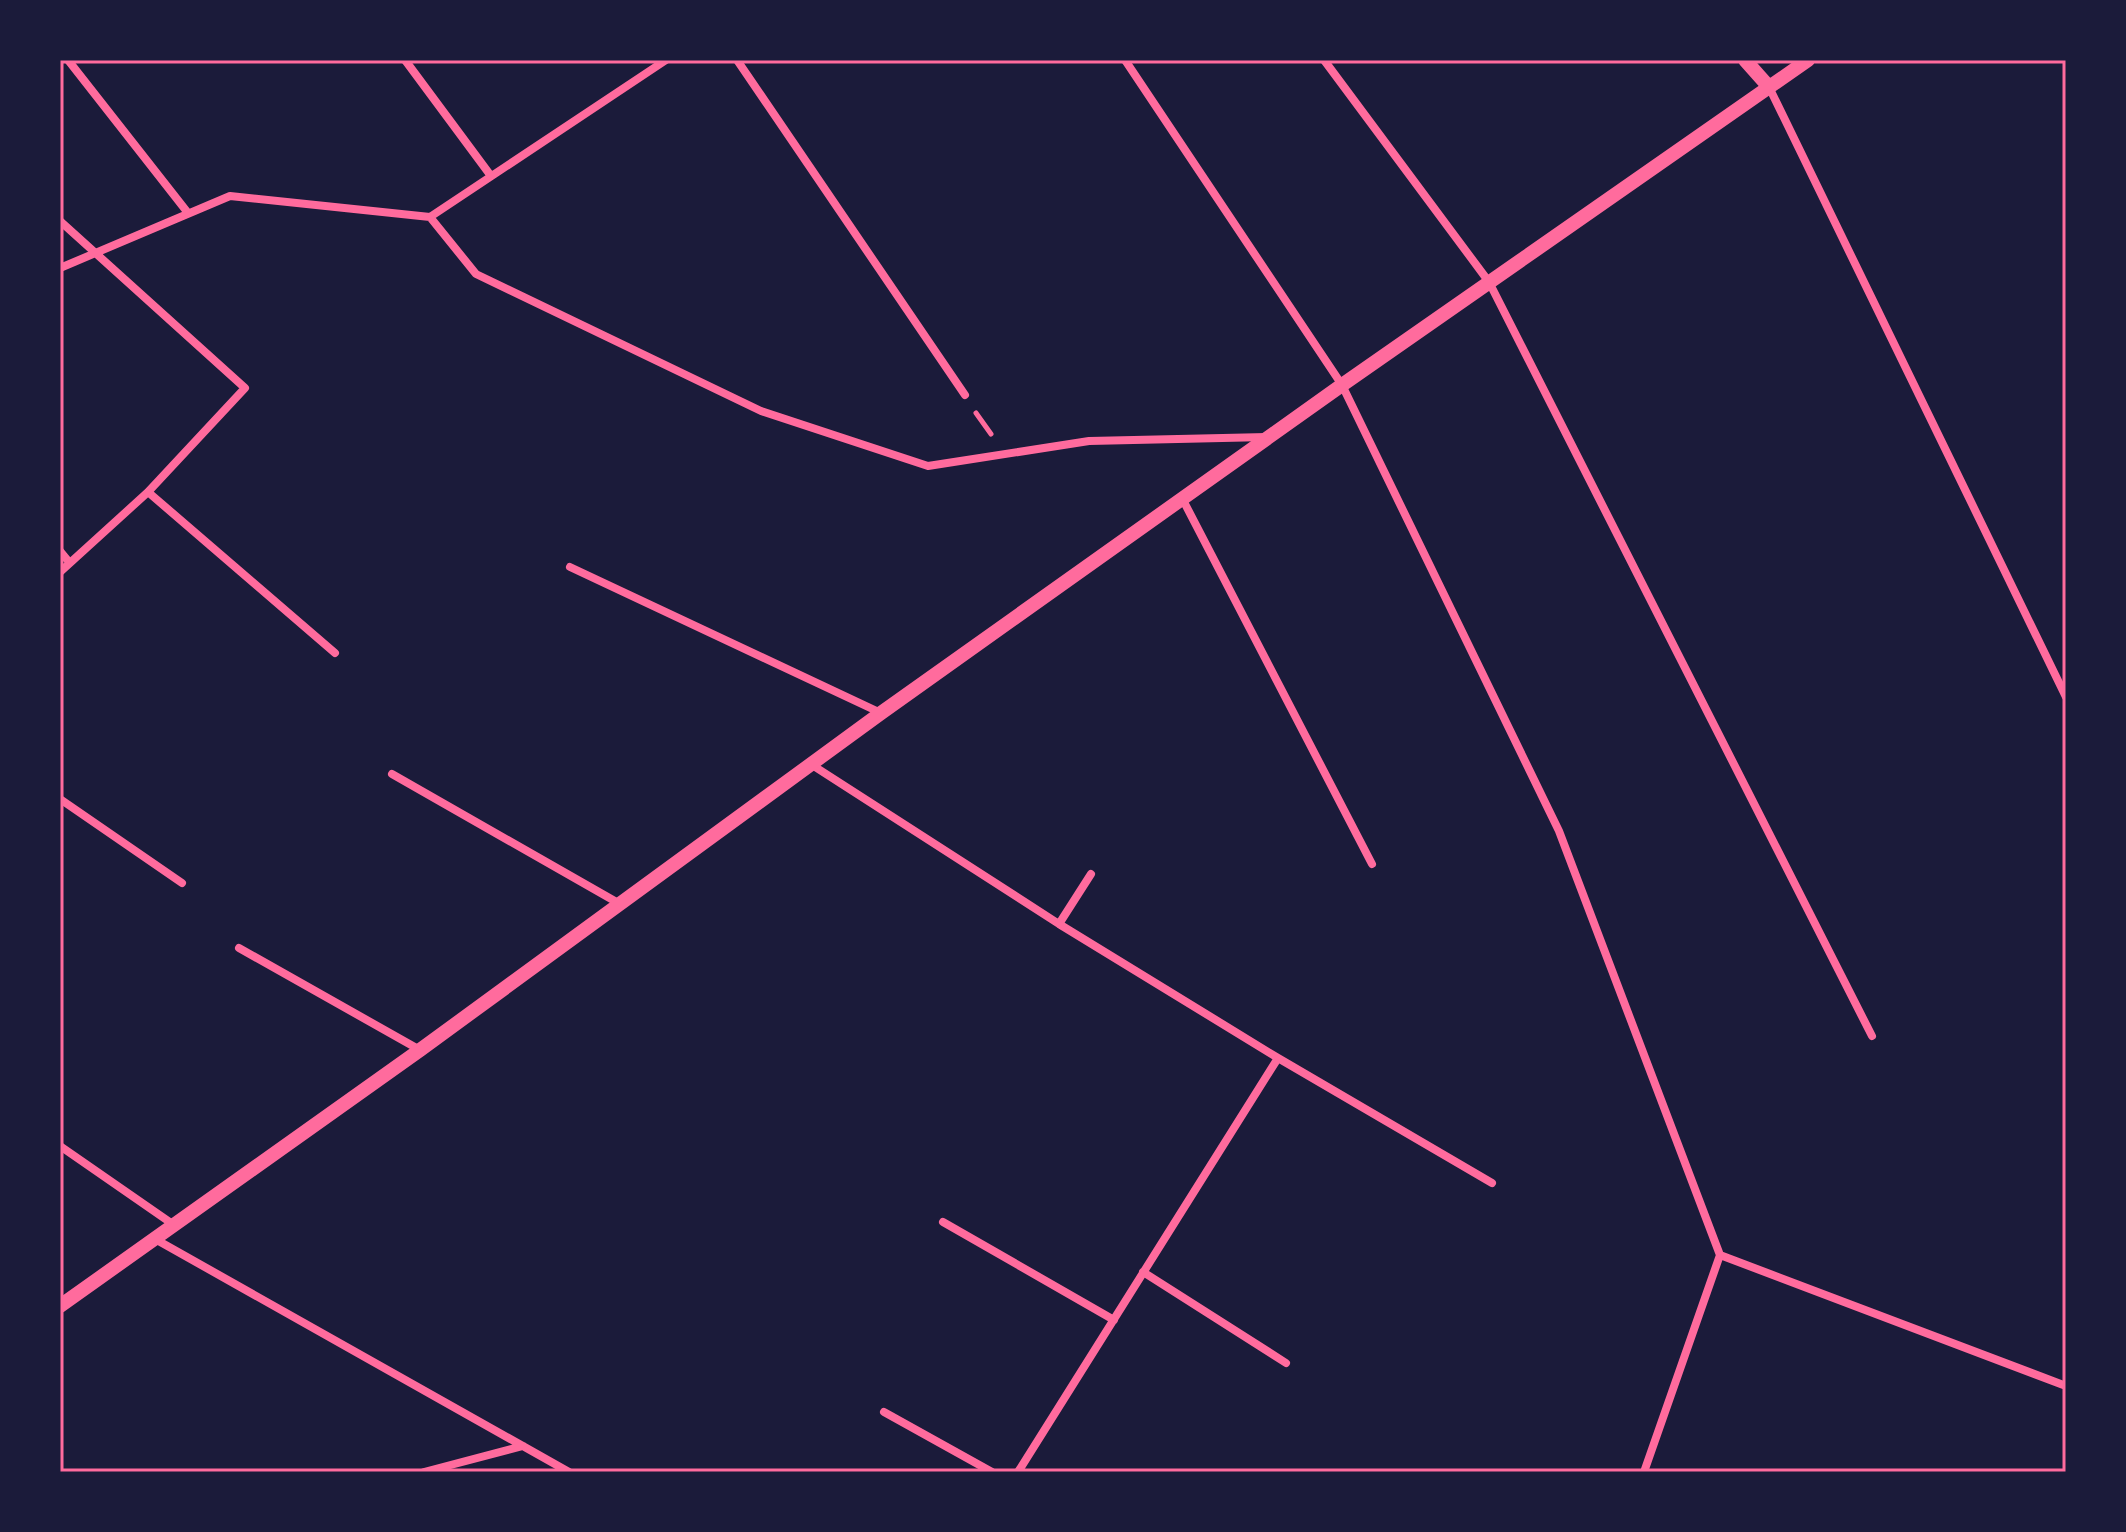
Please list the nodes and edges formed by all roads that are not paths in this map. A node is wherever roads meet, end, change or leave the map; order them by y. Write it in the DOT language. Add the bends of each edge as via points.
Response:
graph roads {
  1 [pos="68,60"];
  2 [pos="405,60"];
  3 [pos="666,60"];
  4 [pos="737,60"];
  5 [pos="1324,60"];
  6 [pos="1745,60"];
  7 [pos="1808,60"];
  8 [pos="1128,61"];
  9 [pos="1769,87"];
  10 [pos="491,176"];
  11 [pos="188,213"];
  12 [pos="430,217"];
  13 [pos="60,221"];
  14 [pos="95,253"];
  15 [pos="60,268"];
  16 [pos="1489,282"];
  17 [pos="1342,385"];
  18 [pos="965,395"];
  19 [pos="1272,437"];
  20 [pos="148,492"];
  21 [pos="1183,500"];
  22 [pos="60,551"];
  23 [pos="69,562"];
  24 [pos="570,567"];
  25 [pos="60,572"];
  26 [pos="335,653"];
  27 [pos="2066,697"];
  28 [pos="881,713"];
  29 [pos="812,765"];
  30 [pos="392,774"];
  31 [pos="60,799"];
  32 [pos="1372,864"];
  33 [pos="1091,874"];
  34 [pos="182,883"];
  35 [pos="620,904"];
  36 [pos="1059,924"];
  37 [pos="239,948"];
  38 [pos="1872,1036"];
  39 [pos="420,1050"];
  40 [pos="1278,1058"];
  41 [pos="60,1146"];
  42 [pos="1492,1183"];
  43 [pos="943,1222"];
  44 [pos="175,1226"];
  45 [pos="155,1239"];
  46 [pos="1720,1255"];
  47 [pos="1143,1272"];
  48 [pos="60,1306"];
  49 [pos="1114,1320"];
  50 [pos="1286,1363"];
  51 [pos="2066,1386"];
  52 [pos="884,1412"];
  53 [pos="523,1446"];
  54 [pos="567,1471"];
  55 [pos="424,1472"];
  56 [pos="992,1472"];
  57 [pos="1018,1472"];
  58 [pos="1644,1472"];
  1 -- 11 [label="street"];
  2 -- 10 [label="street"];
  3 -- 10 [label="street"];
  4 -- 18 [label="street"];
  5 -- 16 [label="street"];
  6 -- 9 [label="street"];
  7 -- 9 [label="street"];
  8 -- 17 [label="street"];
  9 -- 16 [label="street"];
  9 -- 27 [label="street"];
  10 -- 12 [label="street"];
  11 -- 12 [label="street" via="230,196"];
  11 -- 14 [label="street"];
  12 -- 19 [label="street" via="476,274 761,411 928,466 1089,441"];
  13 -- 14 [label="street"];
  14 -- 15 [label="street"];
  14 -- 20 [label="street" via="245,388"];
  16 -- 17 [label="street"];
  16 -- 38 [label="street"];
  17 -- 19 [label="street"];
  17 -- 46 [label="street" via="1559,831"];
  19 -- 21 [label="street"];
  20 -- 23 [label="street"];
  20 -- 26 [label="street"];
  21 -- 28 [label="street"];
  21 -- 32 [label="street"];
  22 -- 23 [label="street"];
  23 -- 25 [label="street"];
  24 -- 28 [label="street"];
  28 -- 29 [label="street"];
  29 -- 35 [label="street"];
  29 -- 36 [label="street"];
  30 -- 35 [label="street"];
  31 -- 34 [label="street"];
  33 -- 36 [label="street"];
  35 -- 39 [label="street"];
  36 -- 40 [label="street"];
  37 -- 39 [label="street"];
  39 -- 44 [label="street"];
  40 -- 42 [label="street"];
  40 -- 47 [label="street"];
  41 -- 44 [label="street"];
  43 -- 49 [label="street"];
  44 -- 45 [label="street"];
  45 -- 48 [label="street"];
  45 -- 53 [label="street"];
  46 -- 51 [label="street"];
  46 -- 58 [label="street"];
  47 -- 49 [label="street"];
  47 -- 50 [label="street"];
  49 -- 57 [label="street"];
  52 -- 56 [label="street"];
  53 -- 54 [label="street"];
  53 -- 55 [label="street"];
}
